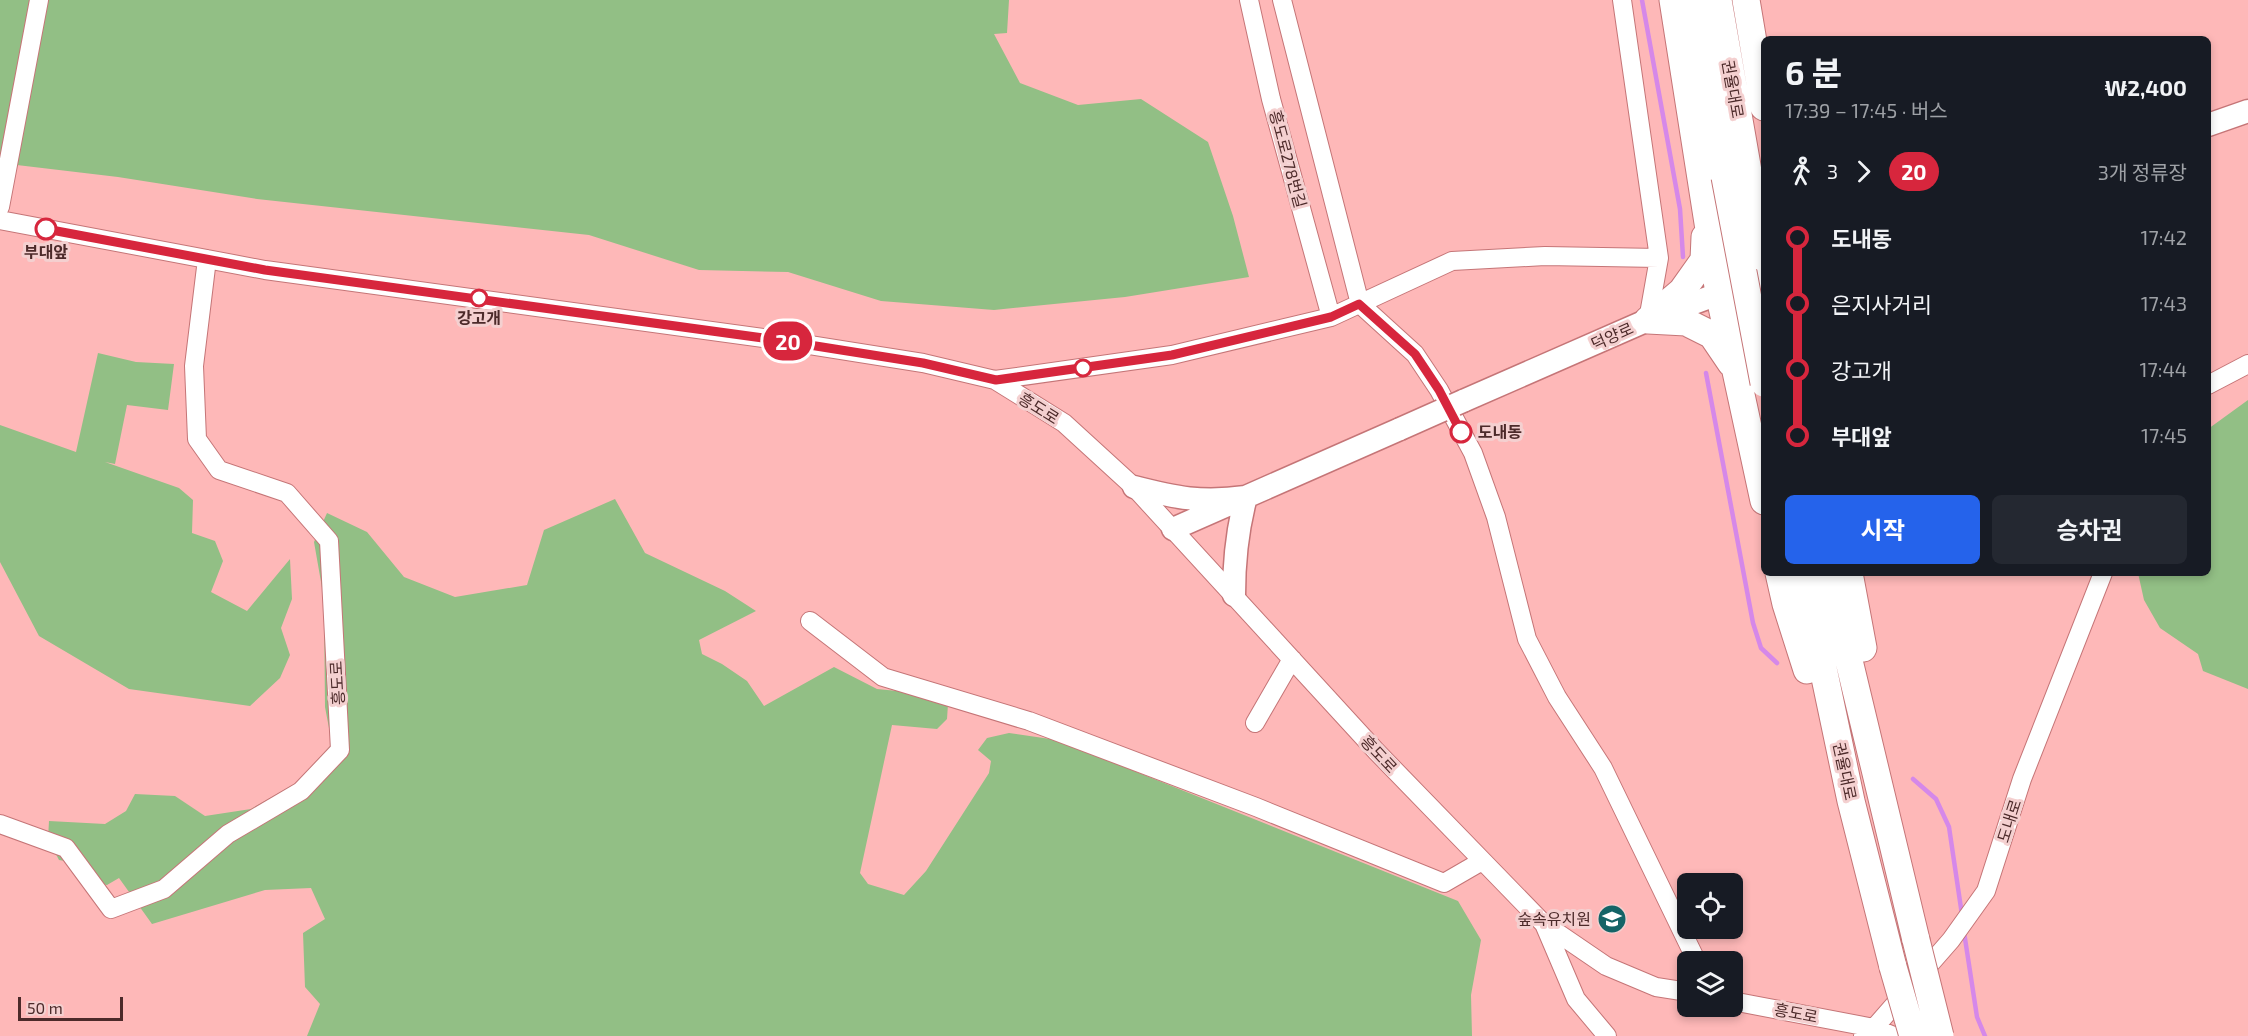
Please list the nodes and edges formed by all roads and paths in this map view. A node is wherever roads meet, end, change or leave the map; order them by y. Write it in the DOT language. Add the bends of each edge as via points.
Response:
graph roads {
  1 [pos="39,0"];
  2 [pos="1249,0"];
  3 [pos="1282,0"];
  4 [pos="1622,0"];
  5 [pos="1673,0"];
  6 [pos="1694,0"];
  7 [pos="1718,0"];
  8 [pos="1746,0"];
  9 [pos="1761,89"];
  10 [pos="2248,111"];
  11 [pos="2211,124"];
  12 [pos="1737,177"];
  13 [pos="1707,206"];
  14 [pos="0,207"];
  15 [pos="0,220"];
  16 [pos="1761,227"];
  17 [pos="1761,249"];
  18 [pos="1659,258"];
  19 [pos="207,259"];
  20 [pos="1761,279"];
  21 [pos="1719,293"];
  22 [pos="1359,304"];
  23 [pos="1331,317"];
  24 [pos="1648,320"];
  25 [pos="1761,332"];
  26 [pos="1761,360"];
  27 [pos="2248,364"];
  28 [pos="1737,372"];
  29 [pos="996,380"];
  30 [pos="2211,383"];
  31 [pos="1134,487"];
  32 [pos="1761,487"];
  33 [pos="1246,497"];
  34 [pos="1173,529"];
  35 [pos="1780,576"];
  36 [pos="1804,576"];
  37 [pos="1829,576"];
  38 [pos="1850,576"];
  39 [pos="2102,576"];
  40 [pos="1234,595"];
  41 [pos="810,621"];
  42 [pos="1292,659"];
  43 [pos="1255,723"];
  44 [pos="0,824"];
  45 [pos="1862,845"];
  46 [pos="1893,845"];
  47 [pos="1482,861"];
  48 [pos="1543,923"];
  49 [pos="1692,951"];
  50 [pos="1677,990"];
  51 [pos="1743,1004"];
  52 [pos="1868,1032"];
  53 [pos="1607,1036"];
  54 [pos="1894,1036"];
  55 [pos="1913,1036"];
  56 [pos="1940,1036"];
  1 -- 14 [label="street"];
  2 -- 23 [label="street, 흥도로278번길" via="1271,99"];
  3 -- 22 [label="street, 흥도로278번길"];
  4 -- 18 [label="street"];
  5 -- 13 [label="highway"];
  6 -- 12 [label="highway, 권율대로"];
  7 -- 12 [label="highway, 권율대로"];
  8 -- 9 [label="highway"];
  10 -- 11 [label="main road"];
  12 -- 17 [label="highway, bridge"];
  12 -- 26 [label="highway, bridge"];
  13 -- 16 [label="highway" via="1731,235"];
  13 -- 21 [label="highway"];
  13 -- 24 [label="highway" via="1704,260 1682,291"];
  15 -- 19 [label="street, 흥도로"];
  18 -- 22 [label="street" via="1545,256 1452,261"];
  18 -- 24 [label="street"];
  19 -- 29 [label="street, 흥도로" via="778,340 923,363"];
  19 -- 44 [label="street, 흥도로" via="194,366 198,439 219,470 287,493 329,541 340,750 301,791 228,834 164,889 111,909 66,848"];
  20 -- 21 [label="main road, 덕양로"];
  21 -- 24 [label="main road, 덕양로"];
  21 -- 28 [label="highway"];
  22 -- 23 [label="street"];
  22 -- 49 [label="street" via="1415,354 1473,453 1496,517 1527,639 1557,697 1603,768"];
  23 -- 29 [label="street" via="1172,355"];
  24 -- 28 [label="highway" via="1686,322 1712,335"];
  24 -- 33 [label="main road, 덕양로, bridge"];
  25 -- 28 [label="highway" via="1749,334"];
  27 -- 30 [label="street"];
  28 -- 32 [label="highway"];
  29 -- 31 [label="street, 흥도로" via="1064,423"];
  31 -- 33 [label="main road" via="1183,499 1215,501"];
  31 -- 34 [label="street, 흥도로"];
  33 -- 34 [label="main road"];
  33 -- 40 [label="main road" via="1238,525"];
  34 -- 40 [label="street, 흥도로"];
  35 -- 45 [label="highway" via="1785,604"];
  36 -- 45 [label="highway, 권율대로"];
  37 -- 46 [label="highway, 권율대로"];
  38 -- 46 [label="highway"];
  39 -- 52 [label="street, 도내로" via="2022,779 1986,891 1951,940"];
  40 -- 42 [label="street, 흥도로"];
  41 -- 47 [label="street" via="883,677 1029,721 1444,883"];
  42 -- 43 [label="street"];
  42 -- 47 [label="street, 흥도로"];
  45 -- 55 [label="highway, 권율대로, bridge"];
  46 -- 56 [label="highway, 권율대로, bridge"];
  47 -- 48 [label="street, 흥도로"];
  48 -- 50 [label="street, 흥도로" via="1606,966 1656,987"];
  48 -- 53 [label="street" via="1576,999"];
  51 -- 52 [label="street, 흥도로"];
  52 -- 54 [label="street, 흥도로"];
}
